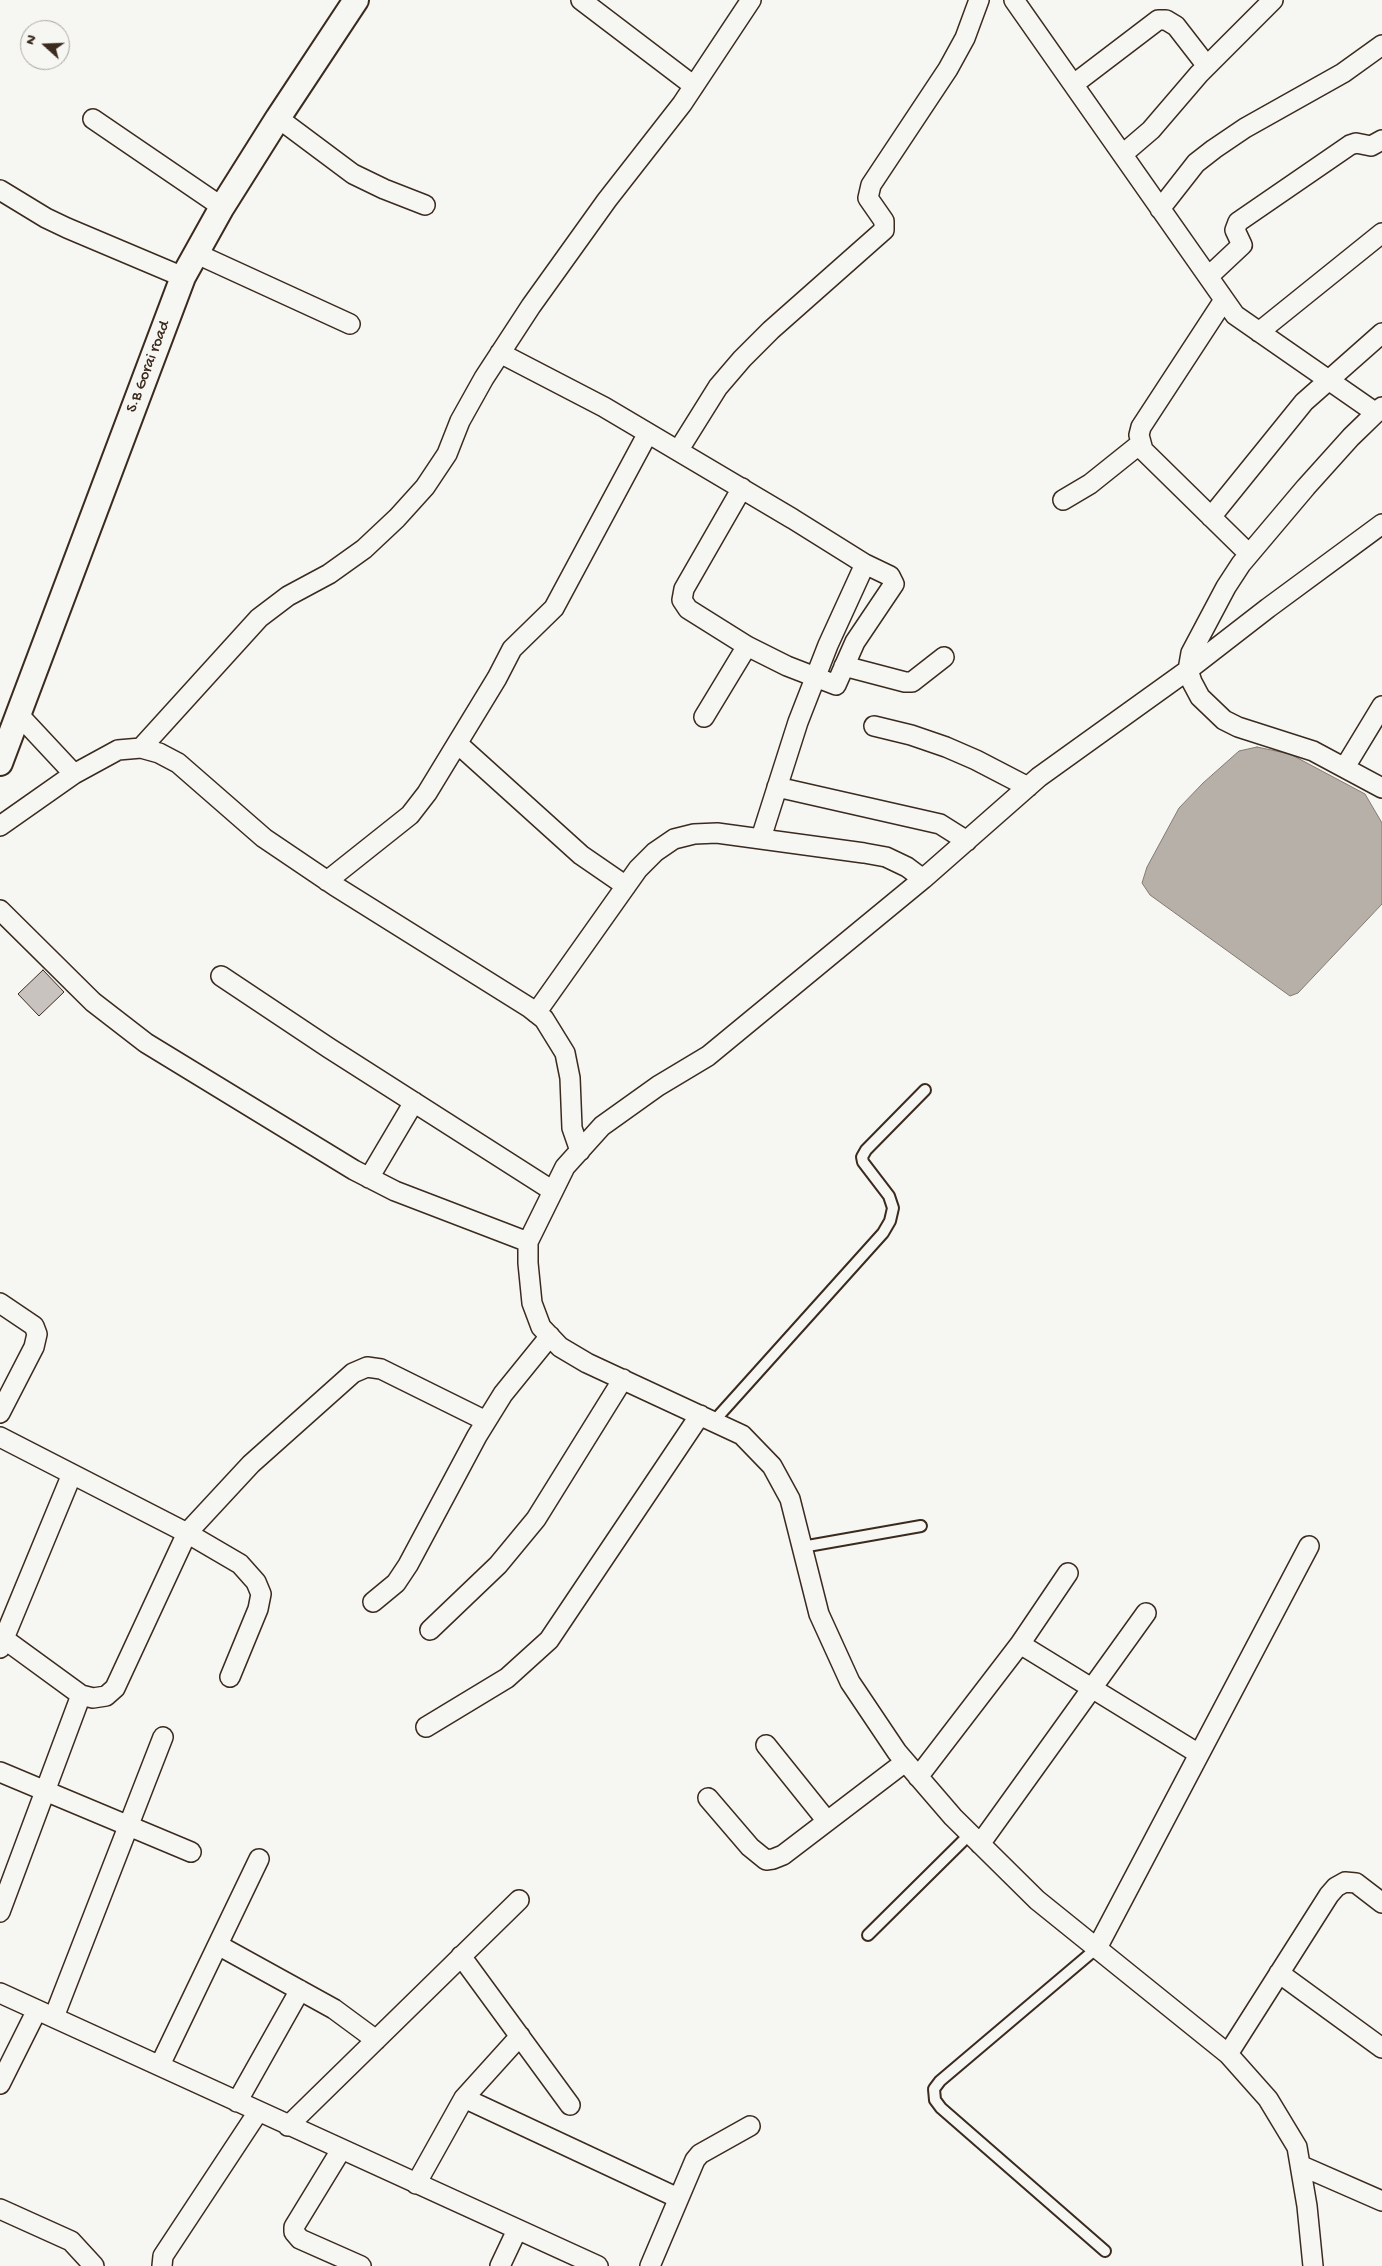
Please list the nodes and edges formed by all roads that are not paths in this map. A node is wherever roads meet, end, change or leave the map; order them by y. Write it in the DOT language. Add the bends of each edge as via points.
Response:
graph roads {
  1 [pos="356,0"];
  2 [pos="581,0"];
  3 [pos="751,0"];
  4 [pos="979,0"];
  5 [pos="1014,0"];
  6 [pos="1273,0"];
  7 [pos="1382,45"];
  8 [pos="1207,66"];
  9 [pos="1074,84"];
  10 [pos="694,86"];
  11 [pos="278,118"];
  12 [pos="93,119"];
  13 [pos="1382,140"];
  14 [pos="1123,154"];
  15 [pos="0,190"];
  16 [pos="425,205"];
  17 [pos="222,206"];
  18 [pos="1160,209"];
  19 [pos="1382,233"];
  20 [pos="195,253"];
  21 [pos="183,276"];
  22 [pos="1209,276"];
  23 [pos="1224,300"];
  24 [pos="350,324"];
  25 [pos="1259,332"];
  26 [pos="1382,333"];
  27 [pos="500,353"];
  28 [pos="1328,379"];
  29 [pos="1379,410"];
  30 [pos="648,433"];
  31 [pos="1140,444"];
  32 [pos="678,451"];
  33 [pos="742,488"];
  34 [pos="1063,500"];
  35 [pos="1211,518"];
  36 [pos="1382,524"];
  37 [pos="1249,554"];
  38 [pos="865,564"];
  39 [pos="747,646"];
  40 [pos="944,657"];
  41 [pos="844,666"];
  42 [pos="1188,670"];
  43 [pos="815,678"];
  44 [pos="1382,706"];
  45 [pos="18,714"];
  46 [pos="704,717"];
  47 [pos="874,726"];
  48 [pos="458,744"];
  49 [pos="141,748"];
  50 [pos="0,763"];
  51 [pos="1345,767"];
  52 [pos="74,774"];
  53 [pos="1028,786"];
  54 [pos="777,787"];
  55 [pos="1382,788"];
  56 [pos="0,826"];
  57 [pos="761,838"];
  58 [pos="966,841"];
  59 [pos="923,879"];
  60 [pos="327,881"];
  61 [pos="626,886"];
  62 [pos="0,910"];
  63 [pos="221,976"];
  64 [pos="536,1013"];
  65 [pos="926,1090"];
  66 [pos="414,1102"];
  67 [pos="580,1151"];
  68 [pos="369,1178"];
  69 [pos="553,1190"];
  70 [pos="528,1242"];
  71 [pos="0,1303"];
  72 [pos="550,1336"];
  73 [pos="623,1379"];
  74 [pos="0,1413"];
  75 [pos="707,1418"];
  76 [pos="486,1421"];
  77 [pos="0,1437"];
  78 [pos="72,1474"];
  79 [pos="921,1526"];
  80 [pos="187,1533"];
  81 [pos="1309,1546"];
  82 [pos="802,1547"];
  83 [pos="1068,1573"];
  84 [pos="373,1602"];
  85 [pos="1146,1614"];
  86 [pos="430,1630"];
  87 [pos="1,1641"];
  88 [pos="1020,1644"];
  89 [pos="230,1677"];
  90 [pos="1093,1689"];
  91 [pos="81,1695"];
  92 [pos="426,1727"];
  93 [pos="163,1737"];
  94 [pos="766,1745"];
  95 [pos="1199,1754"];
  96 [pos="905,1762"];
  97 [pos="0,1772"];
  98 [pos="918,1777"];
  99 [pos="45,1792"];
  100 [pos="708,1798"];
  101 [pos="827,1821"];
  102 [pos="128,1827"];
  103 [pos="975,1839"];
  104 [pos="192,1852"];
  105 [pos="259,1859"];
  106 [pos="519,1900"];
  107 [pos="1382,1903"];
  108 [pos="0,1912"];
  109 [pos="868,1935"];
  110 [pos="218,1944"];
  111 [pos="1097,1948"];
  112 [pos="461,1956"];
  113 [pos="1279,1973"];
  114 [pos="300,1990"];
  115 [pos="0,1993"];
  116 [pos="46,2014"];
  117 [pos="520,2036"];
  118 [pos="376,2040"];
  119 [pos="1382,2048"];
  120 [pos="1228,2054"];
  121 [pos="160,2065"];
  122 [pos="0,2084"];
  123 [pos="464,2098"];
  124 [pos="237,2102"];
  125 [pos="570,2105"];
  126 [pos="258,2112"];
  127 [pos="288,2126"];
  128 [pos="750,2126"];
  129 [pos="341,2150"];
  130 [pos="1302,2166"];
  131 [pos="416,2184"];
  132 [pos="678,2198"];
  133 [pos="1382,2201"];
  134 [pos="0,2209"];
  135 [pos="517,2230"];
  136 [pos="1105,2251"];
  137 [pos="84,2262"];
  138 [pos="162,2266"];
  139 [pos="361,2266"];
  140 [pos="500,2266"];
  141 [pos="597,2266"];
  142 [pos="650,2266"];
  143 [pos="1313,2266"];
  1 -- 11 [label="street, S.B Gorai road"];
  2 -- 10 [label="street"];
  3 -- 10 [label="street"];
  4 -- 32 [label="street" via="965,38 948,69 871,185 868,198 884,221 884,230 742,359 718,387"];
  5 -- 9 [label="street"];
  6 -- 8 [label="street"];
  7 -- 18 [label="street" via="1343,73 1214,149 1196,164"];
  8 -- 9 [label="street" via="1176,26 1166,20 1158,20"];
  8 -- 14 [label="street" via="1151,130"];
  9 -- 14 [label="street"];
  10 -- 27 [label="street" via="577,240"];
  11 -- 16 [label="street" via="353,174"];
  11 -- 17 [label="street, S.B Gorai road"];
  12 -- 17 [label="street"];
  13 -- 22 [label="street" via="1371,146 1350,145 1238,222 1235,230 1242,245"];
  14 -- 18 [label="street"];
  15 -- 21 [label="street" via="67,228"];
  17 -- 20 [label="street, S.B Gorai road"];
  18 -- 22 [label="street"];
  19 -- 25 [label="street"];
  20 -- 21 [label="street, S.B Gorai road"];
  20 -- 24 [label="street"];
  21 -- 45 [label="street, S.B Gorai road"];
  22 -- 23 [label="street"];
  23 -- 25 [label="street" via="1235,315"];
  23 -- 31 [label="street" via="1141,427"];
  25 -- 28 [label="street"];
  26 -- 28 [label="street"];
  27 -- 30 [label="street"];
  27 -- 49 [label="street" via="441,462 425,487 398,518 364,549 259,618"];
  28 -- 29 [label="street"];
  28 -- 35 [label="street" via="1298,408"];
  29 -- 37 [label="street"];
  30 -- 32 [label="street"];
  30 -- 48 [label="street" via="554,608 512,649"];
  31 -- 34 [label="street" via="1090,484"];
  31 -- 35 [label="street"];
  32 -- 33 [label="street"];
  33 -- 38 [label="street"];
  33 -- 39 [label="street" via="684,589 682,600 688,609"];
  35 -- 37 [label="street"];
  36 -- 42 [label="street"];
  37 -- 42 [label="street" via="1226,587 1191,653"];
  38 -- 41 [label="street" via="890,576 894,584 855,642"];
  38 -- 43 [label="street"];
  39 -- 43 [label="street"];
  39 -- 46 [label="street"];
  40 -- 41 [label="street" via="912,682"];
  41 -- 43 [label="street" via="836,685"];
  42 -- 51 [label="street" via="1200,697 1224,720 1313,751"];
  42 -- 53 [label="street"];
  43 -- 54 [label="street"];
  44 -- 51 [label="street"];
  45 -- 50 [label="street, S.B Gorai road"];
  45 -- 52 [label="street"];
  47 -- 53 [label="street" via="946,747"];
  48 -- 60 [label="street" via="410,815"];
  48 -- 61 [label="street" via="581,855"];
  49 -- 52 [label="street" via="118,750"];
  49 -- 60 [label="street" via="178,763 264,838"];
  51 -- 55 [label="street"];
  52 -- 56 [label="street"];
  53 -- 58 [label="street"];
  54 -- 57 [label="street"];
  54 -- 58 [label="street" via="940,824"];
  57 -- 59 [label="street" via="886,857"];
  57 -- 61 [label="street" via="717,833 674,839 650,858"];
  58 -- 59 [label="street"];
  59 -- 67 [label="street" via="708,1056 658,1086 602,1126"];
  60 -- 64 [label="street"];
  61 -- 64 [label="street"];
  62 -- 68 [label="street" via="93,1002 146,1043"];
  63 -- 66 [label="street"];
  64 -- 67 [label="street" via="544,1019 565,1053 570,1078 572,1128"];
  65 -- 75 [label="lane" via="862,1157 889,1196 893,1208 883,1233"];
  66 -- 68 [label="street"];
  66 -- 69 [label="street"];
  67 -- 69 [label="street" via="565,1167"];
  68 -- 70 [label="street"];
  69 -- 70 [label="street"];
  70 -- 72 [label="street" via="532,1303 541,1327"];
  71 -- 74 [label="street" via="34,1326 37,1334 34,1347"];
  72 -- 73 [label="street" via="560,1347"];
  72 -- 76 [label="street" via="503,1394"];
  73 -- 75 [label="street"];
  73 -- 86 [label="street" via="536,1520 498,1565"];
  75 -- 82 [label="street" via="742,1435 772,1466 790,1499"];
  75 -- 92 [label="street" via="549,1640 507,1678"];
  76 -- 80 [label="street" via="381,1369 367,1367 341,1382 251,1464"];
  76 -- 84 [label="street" via="408,1565 396,1583"];
  77 -- 78 [label="street"];
  78 -- 80 [label="street"];
  78 -- 87 [label="street"];
  79 -- 82 [label="lane"];
  80 -- 89 [label="street" via="240,1564 256,1582 261,1594"];
  80 -- 91 [label="street" via="115,1688 106,1696 93,1698"];
  81 -- 95 [label="street"];
  82 -- 96 [label="street" via="819,1614 850,1682"];
  83 -- 88 [label="street"];
  85 -- 90 [label="street"];
  87 -- 91 [label="street"];
  88 -- 90 [label="street"];
  88 -- 98 [label="street"];
  90 -- 95 [label="street"];
  90 -- 103 [label="street"];
  91 -- 99 [label="street"];
  93 -- 102 [label="street"];
  94 -- 101 [label="street"];
  95 -- 111 [label="street"];
  96 -- 98 [label="street"];
  96 -- 101 [label="street"];
  97 -- 99 [label="street"];
  98 -- 103 [label="street"];
  99 -- 102 [label="street"];
  99 -- 108 [label="street"];
  100 -- 101 [label="street" via="750,1847 766,1860 783,1855"];
  102 -- 104 [label="street"];
  102 -- 116 [label="street"];
  103 -- 109 [label="lane"];
  103 -- 111 [label="street" via="1037,1900"];
  105 -- 110 [label="street"];
  106 -- 112 [label="street"];
  107 -- 113 [label="street" via="1356,1883 1345,1882 1336,1887"];
  110 -- 114 [label="street"];
  110 -- 121 [label="street"];
  111 -- 120 [label="street"];
  111 -- 136 [label="lane" via="934,2089 935,2100 941,2108"];
  112 -- 117 [label="street"];
  112 -- 118 [label="street"];
  113 -- 119 [label="street"];
  113 -- 120 [label="street"];
  114 -- 118 [label="street" via="351,2020"];
  114 -- 124 [label="street"];
  115 -- 116 [label="street"];
  116 -- 121 [label="street"];
  116 -- 122 [label="street"];
  117 -- 123 [label="street"];
  117 -- 125 [label="street"];
  118 -- 127 [label="street"];
  120 -- 130 [label="street" via="1268,2099 1296,2147"];
  121 -- 124 [label="street"];
  123 -- 131 [label="street"];
  123 -- 132 [label="street"];
  124 -- 126 [label="street"];
  126 -- 127 [label="street"];
  126 -- 138 [label="street" via="164,2256"];
  127 -- 129 [label="street"];
  128 -- 132 [label="street" via="700,2154 691,2165"];
  129 -- 131 [label="street"];
  129 -- 139 [label="street" via="294,2232 300,2239"];
  130 -- 133 [label="street"];
  130 -- 143 [label="street"];
  131 -- 135 [label="street"];
  132 -- 142 [label="street"];
  134 -- 137 [label="street" via="71,2241"];
  135 -- 140 [label="street"];
  135 -- 141 [label="street"];
}
